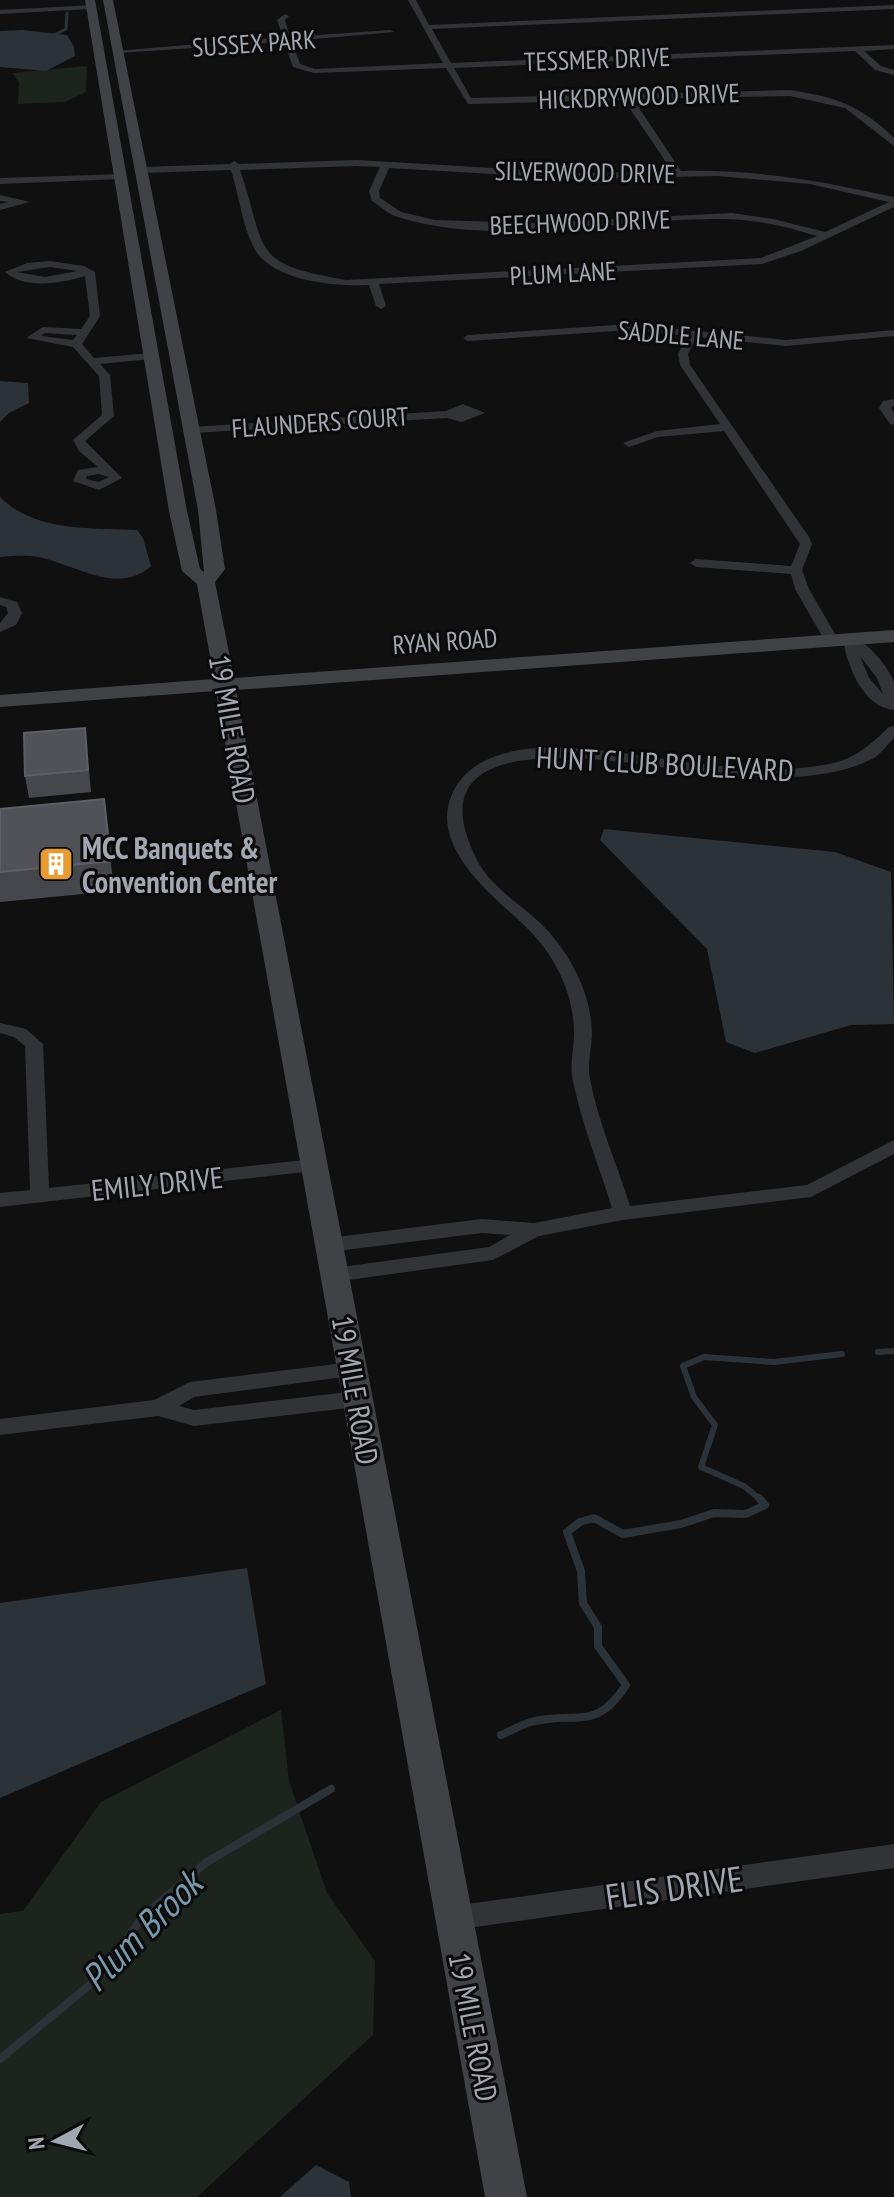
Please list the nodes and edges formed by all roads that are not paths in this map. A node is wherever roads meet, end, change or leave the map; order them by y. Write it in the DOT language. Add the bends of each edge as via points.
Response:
graph roads {
  1 [pos="412,0"];
  2 [pos="109,3"];
  3 [pos="91,4"];
  4 [pos="894,7"];
  5 [pos="0,12"];
  6 [pos="285,16"];
  7 [pos="426,27"];
  8 [pos="390,32"];
  9 [pos="286,39"];
  10 [pos="894,47"];
  11 [pos="856,48"];
  12 [pos="120,57"];
  13 [pos="101,61"];
  14 [pos="448,65"];
  15 [pos="894,73"];
  16 [pos="626,96"];
  17 [pos="894,143"];
  18 [pos="117,155"];
  19 [pos="386,164"];
  20 [pos="141,167"];
  21 [pos="235,167"];
  22 [pos="120,173"];
  23 [pos="678,173"];
  24 [pos="0,180"];
  25 [pos="2,195"];
  26 [pos="894,201"];
  27 [pos="0,207"];
  28 [pos="127,214"];
  29 [pos="150,216"];
  30 [pos="826,236"];
  31 [pos="87,272"];
  32 [pos="373,282"];
  33 [pos="381,306"];
  34 [pos="84,332"];
  35 [pos="694,333"];
  36 [pos="894,333"];
  37 [pos="468,338"];
  38 [pos="76,344"];
  39 [pos="178,356"];
  40 [pos="151,359"];
  41 [pos="96,366"];
  42 [pos="890,402"];
  43 [pos="448,414"];
  44 [pos="894,422"];
  45 [pos="728,427"];
  46 [pos="192,430"];
  47 [pos="629,443"];
  48 [pos="167,448"];
  49 [pos="196,452"];
  50 [pos="113,473"];
  51 [pos="185,550"];
  52 [pos="213,552"];
  53 [pos="696,563"];
  54 [pos="796,570"];
  55 [pos="206,582"];
  56 [pos="0,601"];
  57 [pos="0,628"];
  58 [pos="894,636"];
  59 [pos="841,640"];
  60 [pos="224,685"];
  61 [pos="0,701"];
  62 [pos="894,723"];
  63 [pos="894,730"];
  64 [pos="889,747"];
  65 [pos="0,1028"];
  66 [pos="894,1146"];
  67 [pos="313,1165"];
  68 [pos="40,1196"];
  69 [pos="0,1200"];
  70 [pos="623,1213"];
  71 [pos="534,1230"];
  72 [pos="329,1245"];
  73 [pos="334,1275"];
  74 [pos="355,1385"];
  75 [pos="158,1408"];
  76 [pos="0,1427"];
  77 [pos="894,1856"];
  78 [pos="454,1918"];
  79 [pos="506,2197"];
  1 -- 7 [label="street"];
  2 -- 3 [label="main road"];
  2 -- 12 [label="main road, 19 MILE ROAD"];
  3 -- 5 [label="street"];
  3 -- 13 [label="main road, 19 MILE ROAD"];
  4 -- 7 [label="street"];
  6 -- 9 [label="street" via="281,20"];
  7 -- 14 [label="street"];
  8 -- 9 [label="street, SUSSEX PARK"];
  9 -- 12 [label="street, SUSSEX PARK"];
  9 -- 14 [label="street, TESSMER DRIVE" via="300,68 314,71"];
  10 -- 11 [label="street, TESSMER DRIVE"];
  11 -- 14 [label="street, TESSMER DRIVE"];
  11 -- 15 [label="street" via="878,68"];
  12 -- 13 [label="main road"];
  12 -- 20 [label="main road, 19 MILE ROAD"];
  13 -- 18 [label="main road, 19 MILE ROAD"];
  14 -- 16 [label="street, HICKDRYWOOD DRIVE" via="468,101"];
  16 -- 17 [label="street, HICKDRYWOOD DRIVE" via="811,96 860,110"];
  16 -- 23 [label="street"];
  18 -- 20 [label="main road"];
  18 -- 22 [label="main road, 19 MILE ROAD"];
  19 -- 21 [label="street, SILVERWOOD DRIVE"];
  19 -- 23 [label="street, SILVERWOOD DRIVE" via="565,175"];
  19 -- 30 [label="street, BEECHWOOD DRIVE" via="375,199 394,213 419,221 468,226 717,216"];
  20 -- 21 [label="street, SILVERWOOD DRIVE"];
  20 -- 29 [label="main road, 19 MILE ROAD"];
  21 -- 32 [label="street, PLUM LANE" via="254,244 275,267 346,283"];
  22 -- 24 [label="street"];
  22 -- 28 [label="main road, 19 MILE ROAD"];
  23 -- 26 [label="street, SILVERWOOD DRIVE" via="810,181"];
  25 -- 27 [label="street" via="25,202"];
  26 -- 30 [label="street, PLUM LANE"];
  28 -- 29 [label="main road"];
  28 -- 40 [label="main road, 19 MILE ROAD"];
  29 -- 39 [label="main road, 19 MILE ROAD"];
  30 -- 32 [label="street, PLUM LANE" via="762,261"];
  31 -- 31 [label="street" via="21,279 10,272 28,266"];
  31 -- 34 [label="street" via="95,316"];
  32 -- 33 [label="street"];
  34 -- 38 [label="street"];
  34 -- 38 [label="street" via="43,330 31,338"];
  35 -- 36 [label="street, SADDLE LANE" via="786,343"];
  35 -- 37 [label="street, SADDLE LANE" via="630,327"];
  35 -- 45 [label="street" via="683,354 685,365"];
  38 -- 41 [label="street"];
  39 -- 40 [label="main road" via="168,352"];
  39 -- 46 [label="main road, 19 MILE ROAD"];
  40 -- 41 [label="street"];
  40 -- 48 [label="main road, 19 MILE ROAD"];
  41 -- 50 [label="street" via="108,416 79,440 96,466"];
  42 -- 44 [label="street" via="885,408"];
  43 -- 46 [label="street, FLAUNDERS COURT"];
  45 -- 47 [label="street" via="657,434"];
  45 -- 54 [label="street" via="806,544"];
  46 -- 49 [label="main road, 19 MILE ROAD"];
  48 -- 49 [label="main road"];
  48 -- 51 [label="main road, 19 MILE ROAD"];
  49 -- 52 [label="main road, 19 MILE ROAD"];
  51 -- 52 [label="main road"];
  51 -- 55 [label="main road, 19 MILE ROAD" via="191,571"];
  52 -- 55 [label="main road, 19 MILE ROAD" via="216,569"];
  53 -- 54 [label="street"];
  54 -- 59 [label="street" via="802,589"];
  55 -- 60 [label="main road, 19 MILE ROAD"];
  56 -- 57 [label="street" via="12,605 15,613"];
  58 -- 59 [label="main road, RYAN ROAD"];
  59 -- 60 [label="main road, RYAN ROAD"];
  59 -- 62 [label="street" via="874,696 892,706"];
  60 -- 61 [label="main road, RYAN ROAD"];
  60 -- 67 [label="main road, 19 MILE ROAD"];
  63 -- 64 [label="street, HUNT CLUB BOULEVARD"];
  64 -- 70 [label="street, HUNT CLUB BOULEVARD" via="857,761 800,773 547,752 508,757 474,774 455,797 469,861 540,931 577,990 583,1036 580,1070"];
  65 -- 68 [label="street" via="34,1044"];
  66 -- 70 [label="street" via="811,1191"];
  67 -- 68 [label="street, EMILY DRIVE"];
  67 -- 72 [label="main road, 19 MILE ROAD"];
  68 -- 69 [label="street, EMILY DRIVE"];
  70 -- 71 [label="street"];
  71 -- 72 [label="street" via="482,1226"];
  71 -- 73 [label="street" via="493,1253"];
  72 -- 73 [label="main road, 19 MILE ROAD"];
  73 -- 74 [label="main road, 19 MILE ROAD"];
  74 -- 75 [label="street" via="194,1418"];
  74 -- 75 [label="street" via="190,1390"];
  74 -- 78 [label="main road, 19 MILE ROAD"];
  75 -- 76 [label="street"];
  77 -- 78 [label="street, FLIS DRIVE"];
  78 -- 79 [label="main road, 19 MILE ROAD"];
}
